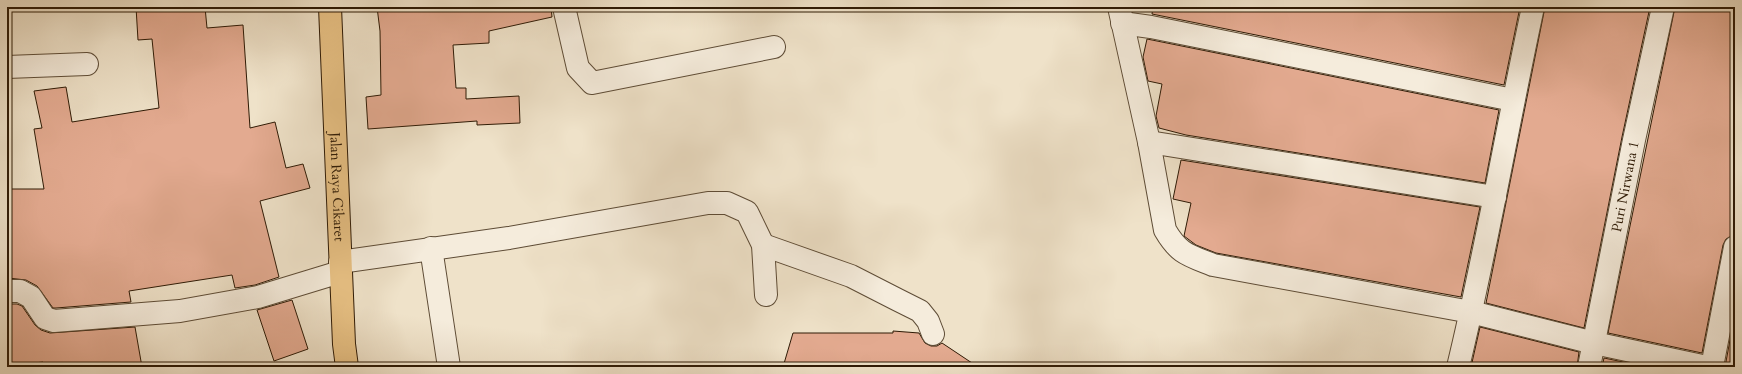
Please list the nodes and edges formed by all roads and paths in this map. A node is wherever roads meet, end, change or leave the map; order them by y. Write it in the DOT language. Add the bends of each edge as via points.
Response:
graph roads {
  1 [pos="330,7"];
  2 [pos="564,7"];
  3 [pos="1534,7"];
  4 [pos="1663,7"];
  5 [pos="1120,15"];
  6 [pos="774,47"];
  7 [pos="87,64"];
  8 [pos="7,67"];
  9 [pos="1513,100"];
  10 [pos="1149,142"];
  11 [pos="1495,197"];
  12 [pos="763,245"];
  13 [pos="1735,247"];
  14 [pos="432,248"];
  15 [pos="340,267"];
  16 [pos="7,292"];
  17 [pos="766,295"];
  18 [pos="1471,312"];
  19 [pos="933,334"];
  20 [pos="1594,343"];
  21 [pos="347,367"];
  22 [pos="449,367"];
  23 [pos="1458,367"];
  24 [pos="1589,367"];
  25 [pos="1707,367"];
  26 [pos="1712,367"];
  1 -- 15 [label="main road, Jalan Raya Cikaret"];
  2 -- 6 [label="street" via="578,68 592,83"];
  3 -- 9 [label="street"];
  4 -- 20 [label="street, Puri Nirwana 1"];
  5 -- 9 [label="street" via="1150,27"];
  5 -- 10 [label="street"];
  7 -- 8 [label="street"];
  9 -- 11 [label="street"];
  10 -- 11 [label="street"];
  10 -- 18 [label="street" via="1165,230 1172,243 1183,254 1213,265"];
  11 -- 18 [label="street"];
  12 -- 14 [label="street" via="747,212 727,203 708,203 509,238"];
  12 -- 17 [label="street"];
  12 -- 19 [label="street" via="851,276 898,300 920,312 928,321"];
  13 -- 26 [label="street"];
  14 -- 15 [label="street"];
  14 -- 22 [label="street"];
  15 -- 16 [label="street" via="258,297 195,308 54,321 45,318 32,297 20,291"];
  15 -- 21 [label="main road, Jalan Raya Cikaret"];
  18 -- 20 [label="street"];
  18 -- 23 [label="street"];
  20 -- 24 [label="street, Puri Nirwana 1"];
  20 -- 25 [label="street"];
}
